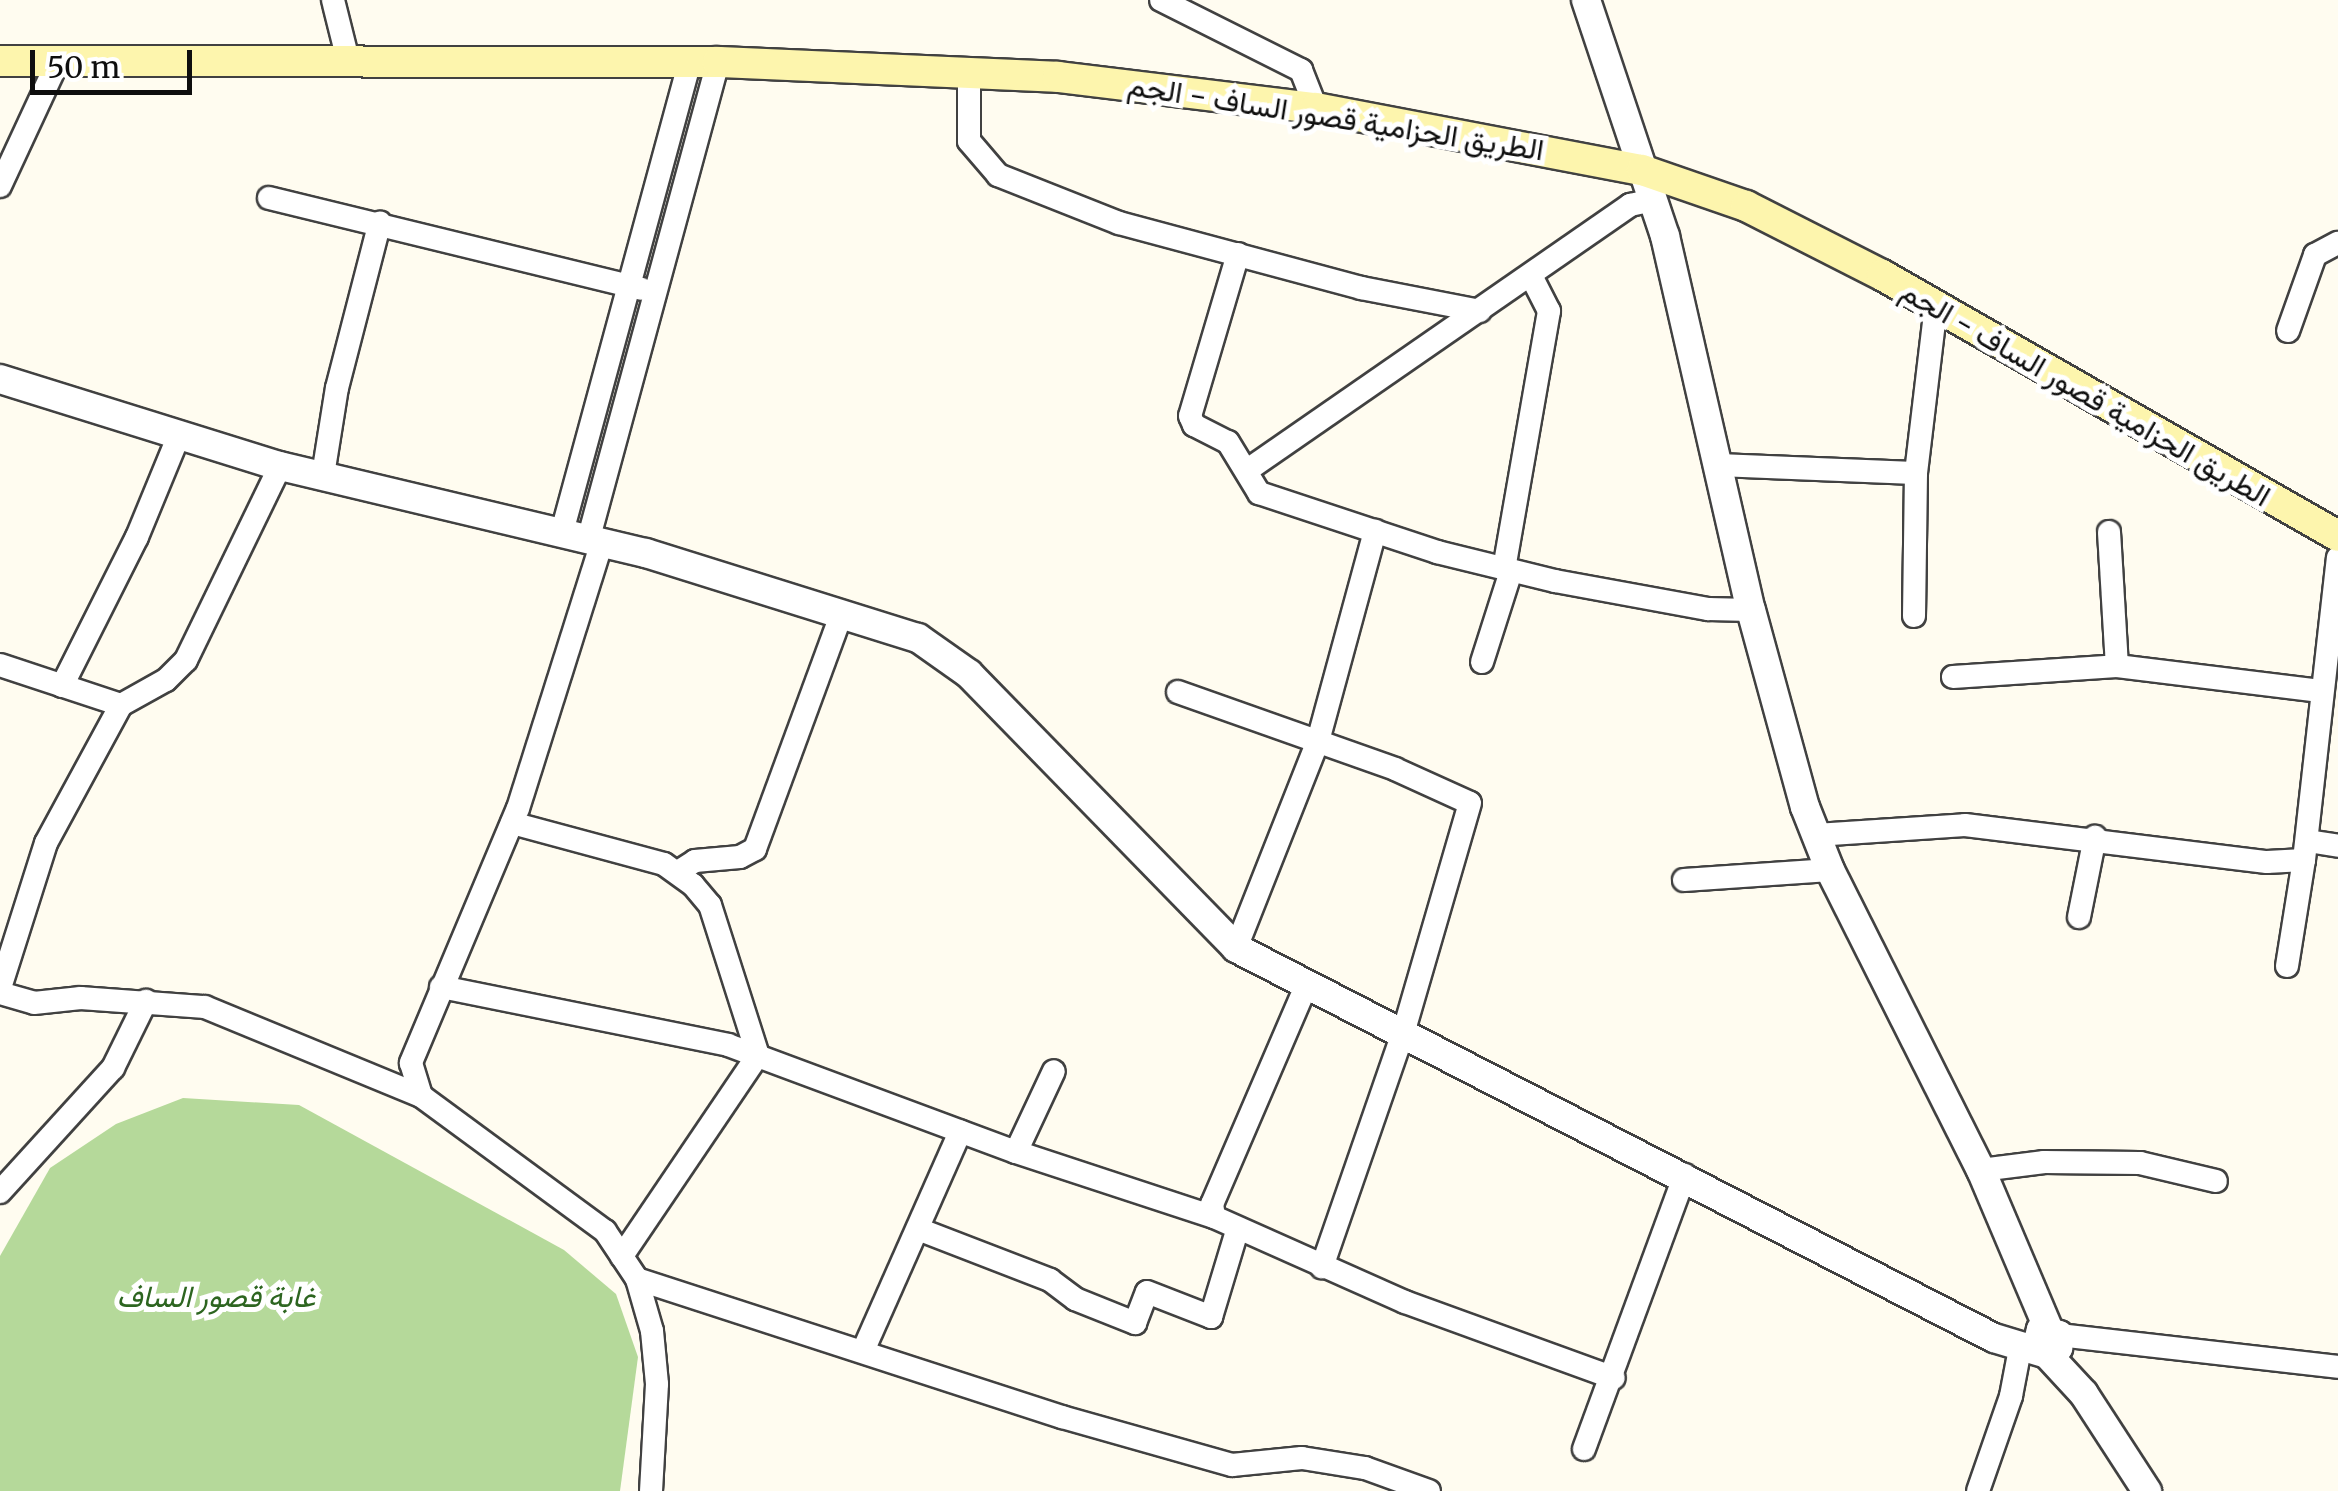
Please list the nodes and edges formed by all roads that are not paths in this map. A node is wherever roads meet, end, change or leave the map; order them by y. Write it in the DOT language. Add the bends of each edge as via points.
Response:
graph roads {
  1 [pos="333,0"];
  2 [pos="1161,0"];
  3 [pos="1586,0"];
  4 [pos="59,59"];
  5 [pos="0,60"];
  6 [pos="348,60"];
  7 [pos="704,63"];
  8 [pos="969,72"];
  9 [pos="1316,108"];
  10 [pos="1642,170"];
  11 [pos="0,186"];
  12 [pos="269,198"];
  13 [pos="1653,200"];
  14 [pos="380,222"];
  15 [pos="2338,243"];
  16 [pos="1238,254"];
  17 [pos="1531,276"];
  18 [pos="628,285"];
  19 [pos="654,293"];
  20 [pos="1936,306"];
  21 [pos="1480,311"];
  22 [pos="2288,331"];
  23 [pos="0,379"];
  24 [pos="179,435"];
  25 [pos="1717,465"];
  26 [pos="280,466"];
  27 [pos="1249,469"];
  28 [pos="1916,473"];
  29 [pos="323,475"];
  30 [pos="1375,531"];
  31 [pos="2109,532"];
  32 [pos="2338,536"];
  33 [pos="584,537"];
  34 [pos="2338,558"];
  35 [pos="1508,570"];
  36 [pos="1751,610"];
  37 [pos="842,612"];
  38 [pos="1914,616"];
  39 [pos="1482,662"];
  40 [pos="0,665"];
  41 [pos="2117,666"];
  42 [pos="1952,677"];
  43 [pos="62,686"];
  44 [pos="2320,691"];
  45 [pos="1178,692"];
  46 [pos="120,705"];
  47 [pos="1318,741"];
  48 [pos="512,823"];
  49 [pos="1816,835"];
  50 [pos="2095,837"];
  51 [pos="2338,846"];
  52 [pos="2306,851"];
  53 [pos="1830,870"];
  54 [pos="678,872"];
  55 [pos="1684,880"];
  56 [pos="2078,917"];
  57 [pos="1236,948"];
  58 [pos="2287,966"];
  59 [pos="1306,986"];
  60 [pos="441,987"];
  61 [pos="0,991"];
  62 [pos="146,1001"];
  63 [pos="1403,1033"];
  64 [pos="758,1055"];
  65 [pos="1054,1071"];
  66 [pos="421,1096"];
  67 [pos="960,1132"];
  68 [pos="1016,1152"];
  69 [pos="1981,1170"];
  70 [pos="1685,1176"];
  71 [pos="2216,1182"];
  72 [pos="0,1192"];
  73 [pos="1214,1217"];
  74 [pos="918,1229"];
  75 [pos="1237,1231"];
  76 [pos="622,1256"];
  77 [pos="1322,1267"];
  78 [pos="637,1278"];
  79 [pos="2045,1343"];
  80 [pos="863,1351"];
  81 [pos="2338,1367"];
  82 [pos="1614,1378"];
  83 [pos="1584,1449"];
  84 [pos="2139,1487"];
  85 [pos="651,1491"];
  86 [pos="1429,1491"];
  87 [pos="1978,1491"];
  1 -- 6 [label="street"];
  2 -- 9 [label="street" via="1302,70"];
  3 -- 10 [label="street"];
  4 -- 5 [label="main road, الطريق الحزامية قصور الساف - الجم"];
  4 -- 6 [label="main road, الطريق الحزامية قصور الساف - الجم"];
  4 -- 11 [label="street"];
  6 -- 7 [label="main road, الطريق الحزامية قصور الساف - الجم"];
  7 -- 8 [label="main road, الطريق الحزامية قصور الساف - الجم"];
  7 -- 18 [label="street"];
  7 -- 19 [label="street"];
  8 -- 9 [label="main road, الطريق الحزامية قصور الساف - الجم" via="1120,82"];
  8 -- 16 [label="street" via="968,141 985,167 1118,223"];
  9 -- 10 [label="main road, الطريق الحزامية قصور الساف - الجم"];
  10 -- 13 [label="street"];
  10 -- 20 [label="main road, الطريق الحزامية قصور الساف - الجم" via="1746,206"];
  12 -- 14 [label="street"];
  13 -- 17 [label="street" via="1630,205"];
  13 -- 25 [label="street"];
  14 -- 18 [label="street"];
  14 -- 29 [label="street" via="337,388"];
  15 -- 22 [label="street" via="2316,255"];
  16 -- 21 [label="street"];
  16 -- 27 [label="street" via="1190,416 1194,426 1220,435"];
  17 -- 21 [label="street"];
  17 -- 35 [label="street" via="1549,311"];
  18 -- 19 [label="street"];
  18 -- 33 [label="street"];
  19 -- 33 [label="street"];
  20 -- 28 [label="street"];
  20 -- 32 [label="main road, الطريق الحزامية قصور الساف - الجم"];
  21 -- 27 [label="street"];
  23 -- 24 [label="street"];
  24 -- 26 [label="street"];
  24 -- 43 [label="street" via="137,537"];
  25 -- 28 [label="street"];
  25 -- 36 [label="street"];
  26 -- 29 [label="street"];
  26 -- 46 [label="street" via="186,660 166,680"];
  27 -- 30 [label="street" via="1259,493"];
  28 -- 38 [label="street"];
  29 -- 33 [label="street"];
  30 -- 35 [label="street"];
  30 -- 47 [label="street"];
  31 -- 41 [label="street"];
  33 -- 37 [label="street"];
  33 -- 48 [label="street"];
  34 -- 44 [label="street"];
  35 -- 36 [label="street" via="1708,609"];
  35 -- 39 [label="street"];
  36 -- 49 [label="street"];
  37 -- 54 [label="street" via="755,849 696,861"];
  37 -- 57 [label="street" via="903,632 955,661"];
  40 -- 43 [label="street"];
  41 -- 42 [label="street"];
  41 -- 44 [label="street"];
  43 -- 46 [label="street"];
  44 -- 52 [label="street"];
  45 -- 47 [label="street"];
  46 -- 61 [label="street" via="46,843"];
  47 -- 57 [label="street"];
  47 -- 63 [label="street" via="1470,803"];
  48 -- 54 [label="street"];
  48 -- 60 [label="street"];
  49 -- 50 [label="street" via="1966,825"];
  49 -- 53 [label="street"];
  50 -- 52 [label="street" via="2267,862"];
  50 -- 56 [label="street"];
  51 -- 52 [label="street"];
  52 -- 58 [label="street"];
  53 -- 55 [label="street"];
  53 -- 69 [label="street"];
  54 -- 64 [label="street" via="710,906"];
  57 -- 59 [label="street"];
  59 -- 63 [label="street"];
  59 -- 73 [label="street" via="1212,1204"];
  60 -- 64 [label="street"];
  60 -- 66 [label="street" via="411,1064"];
  61 -- 62 [label="street" via="34,1003"];
  62 -- 66 [label="street" via="205,1006 248,1019"];
  62 -- 72 [label="street" via="113,1068"];
  63 -- 70 [label="street"];
  63 -- 77 [label="street"];
  64 -- 67 [label="street"];
  64 -- 76 [label="street"];
  65 -- 68 [label="street"];
  66 -- 76 [label="street" via="606,1231"];
  67 -- 68 [label="street"];
  67 -- 74 [label="street"];
  68 -- 73 [label="street"];
  69 -- 71 [label="street" via="2044,1162 2140,1164"];
  69 -- 79 [label="street"];
  70 -- 79 [label="street"];
  70 -- 82 [label="street"];
  73 -- 75 [label="street"];
  74 -- 75 [label="street" via="1050,1280 1075,1299 1135,1323 1147,1292 1211,1317"];
  74 -- 80 [label="street"];
  75 -- 77 [label="street"];
  76 -- 78 [label="street"];
  77 -- 82 [label="street"];
  78 -- 80 [label="street"];
  78 -- 85 [label="street" via="657,1384"];
  79 -- 81 [label="street"];
  79 -- 84 [label="street"];
  79 -- 87 [label="street" via="2012,1396"];
  80 -- 86 [label="street" via="1232,1465 1302,1458 1365,1468"];
  82 -- 83 [label="street"];
}
